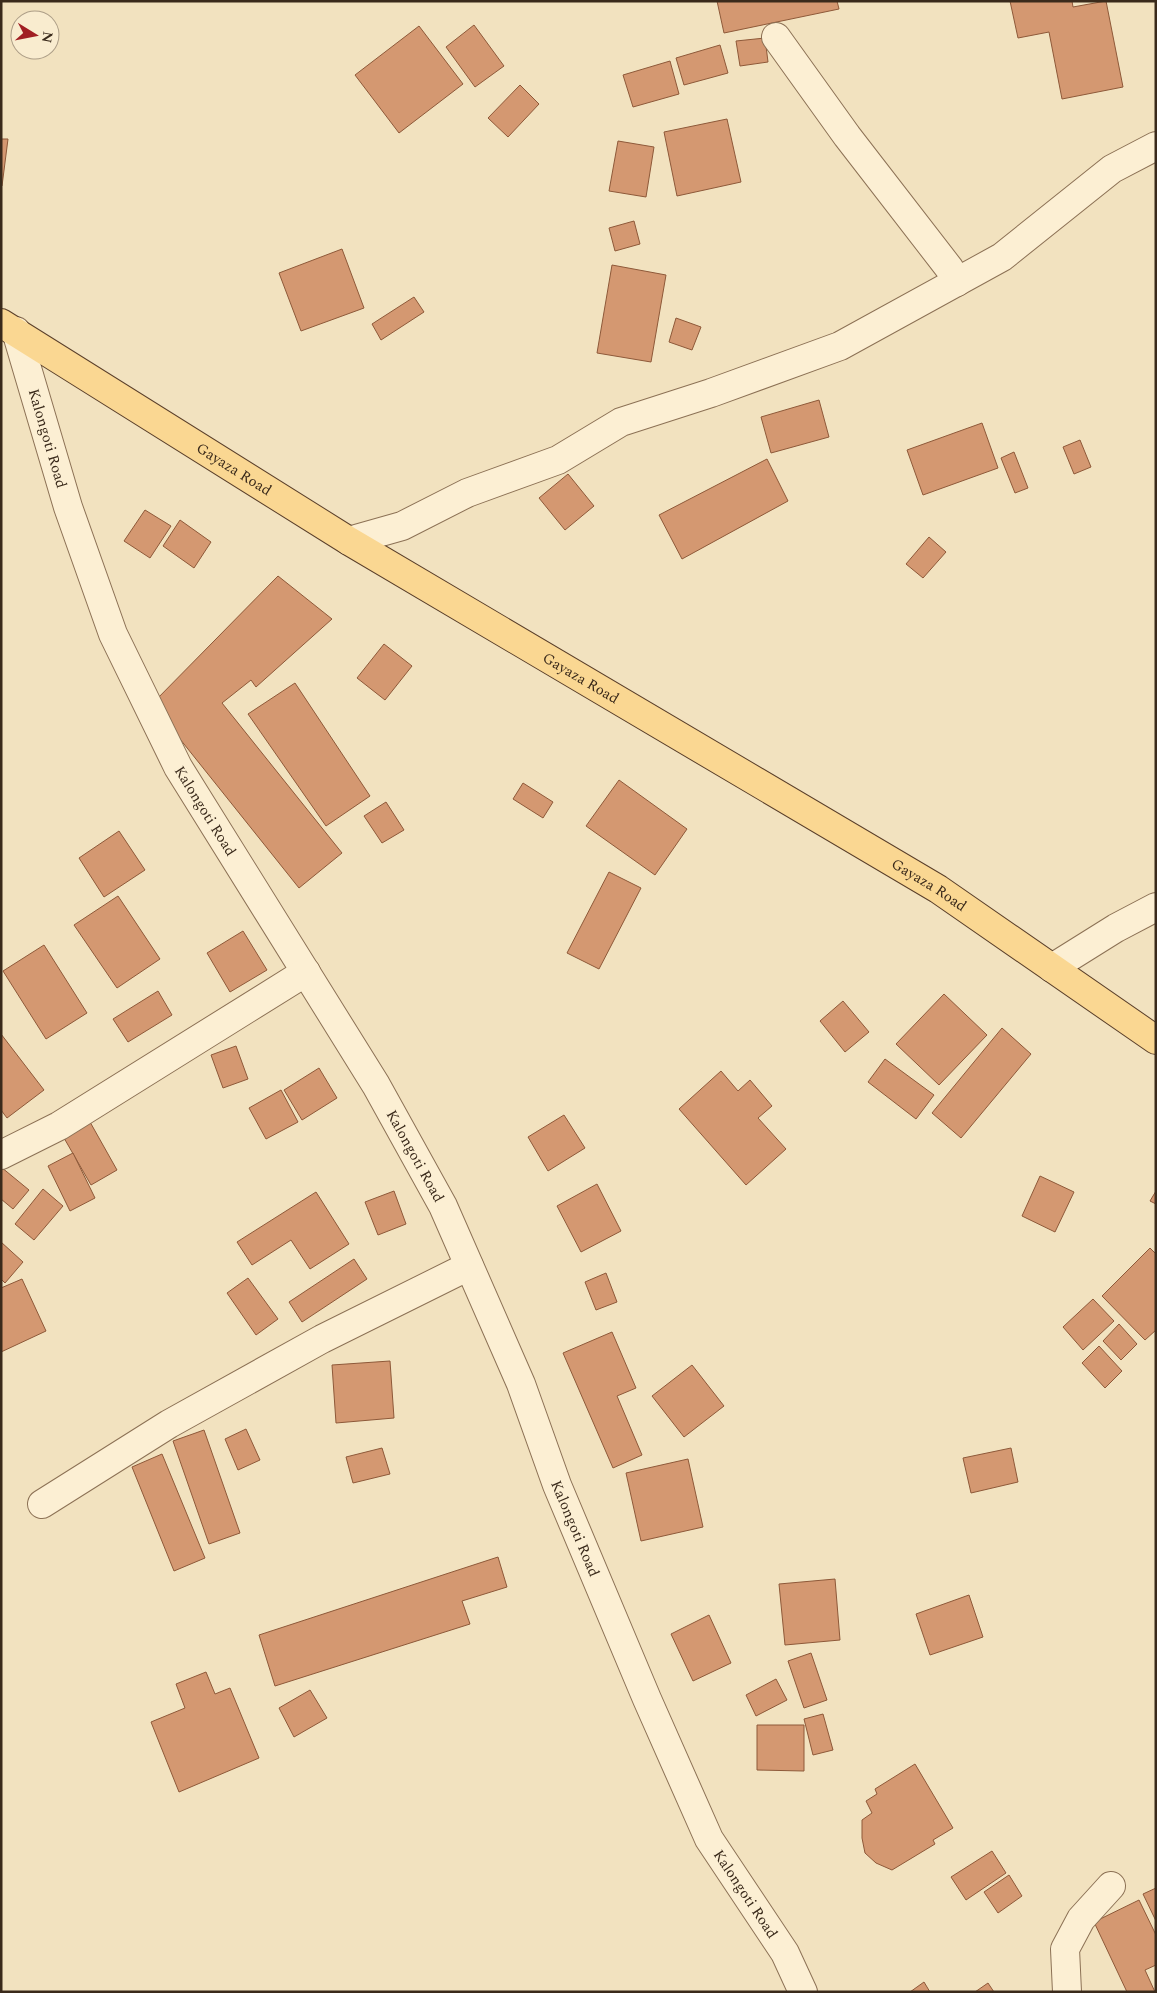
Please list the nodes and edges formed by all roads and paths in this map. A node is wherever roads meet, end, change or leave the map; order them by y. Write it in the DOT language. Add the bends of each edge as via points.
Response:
graph roads {
  1 [pos="776,37"];
  2 [pos="1156,146"];
  3 [pos="957,282"];
  4 [pos="9,327"];
  5 [pos="349,541"];
  6 [pos="1156,907"];
  7 [pos="1052,968"];
  8 [pos="306,972"];
  9 [pos="1156,1040"];
  10 [pos="1,1156"];
  11 [pos="469,1266"];
  12 [pos="42,1504"];
  13 [pos="1111,1886"];
  14 [pos="804,1992"];
  15 [pos="1067,1992"];
  1 -- 3 [label="street"];
  2 -- 3 [label="street" via="1112,169 1002,257"];
  3 -- 5 [label="street" via="840,346 621,422 558,460 467,493 402,526"];
  4 -- 5 [label="main road, Gayaza Road"];
  4 -- 8 [label="street, Kalongoti Road" via="114,634 178,767"];
  5 -- 7 [label="main road, Gayaza Road" via="938,889"];
  6 -- 7 [label="street"];
  7 -- 9 [label="main road, Gayaza Road"];
  8 -- 10 [label="street" via="59,1126"];
  8 -- 11 [label="street, Kalongoti Road" via="376,1085 443,1206"];
  11 -- 12 [label="street" via="322,1339 169,1424"];
  11 -- 14 [label="street, Kalongoti Road" via="521,1384 560,1494 709,1839 785,1953"];
  13 -- 15 [label="street" via="1081,1919 1065,1949"];
}
